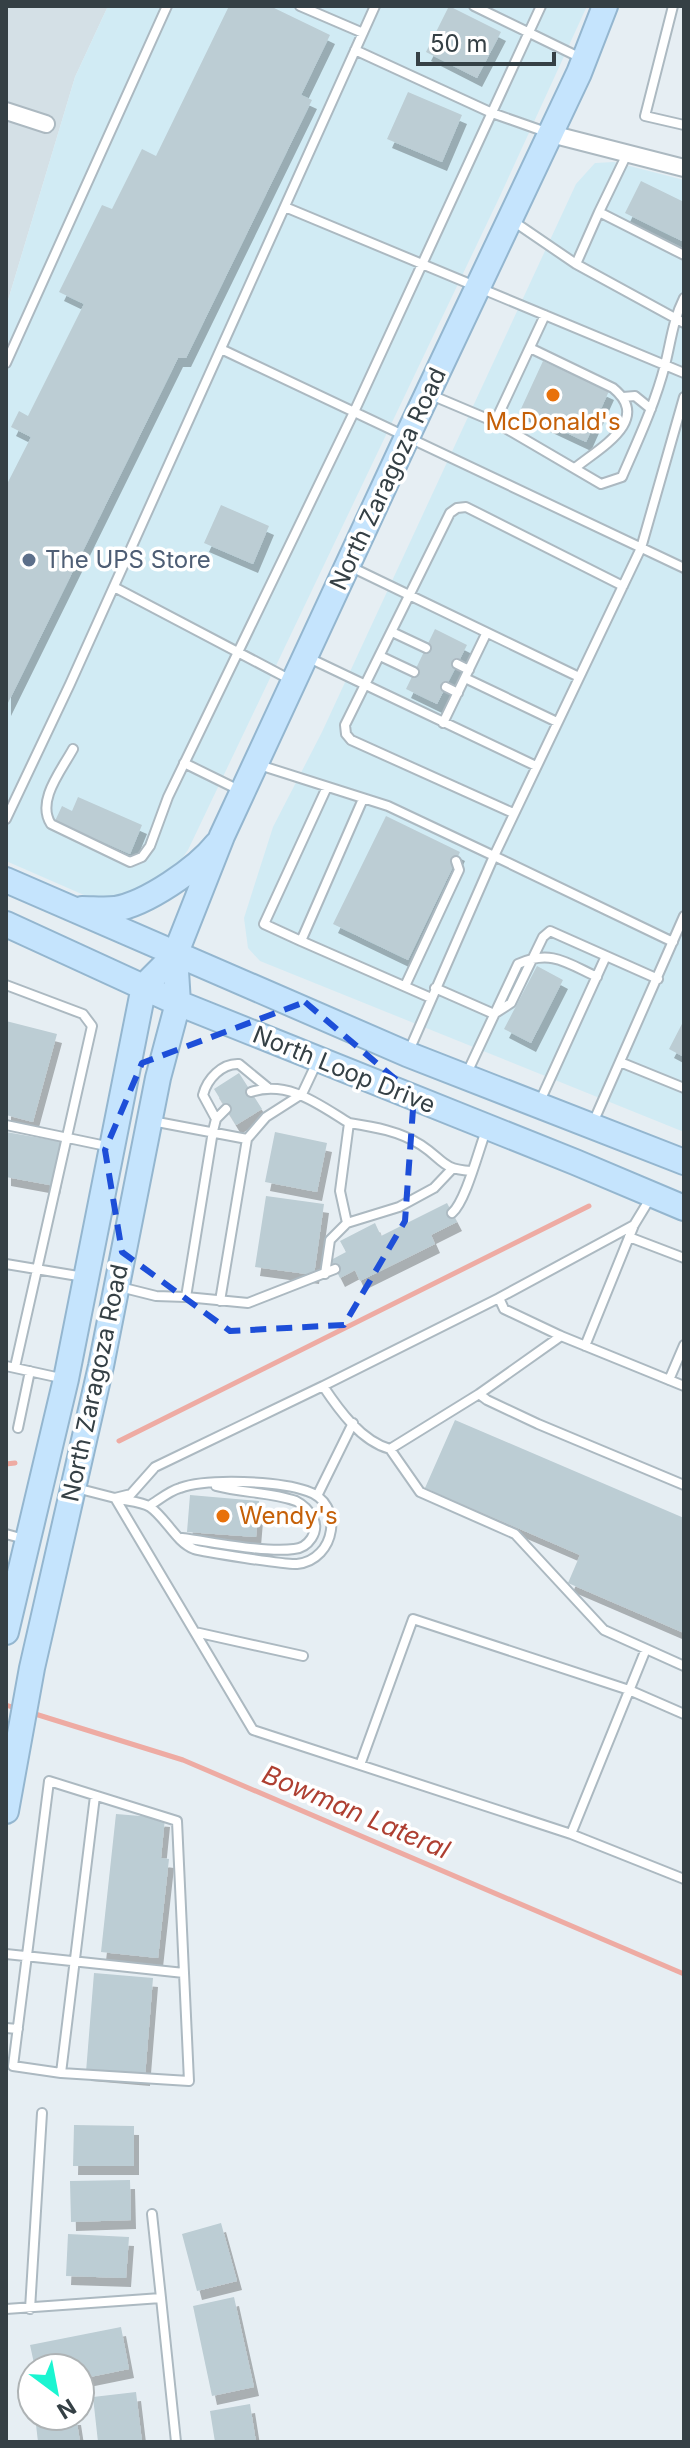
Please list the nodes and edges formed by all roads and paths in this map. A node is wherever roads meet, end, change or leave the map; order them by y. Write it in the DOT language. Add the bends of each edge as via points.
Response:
graph roads {
  1 [pos="167,6"];
  2 [pos="300,6"];
  3 [pos="375,6"];
  4 [pos="474,6"];
  5 [pos="541,6"];
  6 [pos="605,6"];
  7 [pos="673,6"];
  8 [pos="363,33"];
  9 [pos="529,33"];
  10 [pos="355,50"];
  11 [pos="585,60"];
  12 [pos="6,111"];
  13 [pos="492,113"];
  14 [pos="46,124"];
  15 [pos="684,125"];
  16 [pos="551,134"];
  17 [pos="627,153"];
  18 [pos="684,168"];
  19 [pos="285,207"];
  20 [pos="599,212"];
  21 [pos="510,219"];
  22 [pos="684,255"];
  23 [pos="422,264"];
  24 [pos="576,264"];
  25 [pos="478,287"];
  26 [pos="684,298"];
  27 [pos="545,315"];
  28 [pos="674,318"];
  29 [pos="684,323"];
  30 [pos="530,348"];
  31 [pos="221,349"];
  32 [pos="6,363"];
  33 [pos="665,365"];
  34 [pos="684,373"];
  35 [pos="427,393"];
  36 [pos="623,397"];
  37 [pos="684,397"];
  38 [pos="651,409"];
  39 [pos="354,412"];
  40 [pos="495,422"];
  41 [pos="407,437"];
  42 [pos="575,468"];
  43 [pos="641,548"];
  44 [pos="348,565"];
  45 [pos="684,568"];
  46 [pos="623,586"];
  47 [pos="114,587"];
  48 [pos="410,596"];
  49 [pos="392,632"];
  50 [pos="486,634"];
  51 [pos="426,648"];
  52 [pos="238,652"];
  53 [pos="306,656"];
  54 [pos="380,656"];
  55 [pos="457,664"];
  56 [pos="414,672"];
  57 [pos="467,674"];
  58 [pos="579,677"];
  59 [pos="294,682"];
  60 [pos="366,685"];
  61 [pos="446,687"];
  62 [pos="458,693"];
  63 [pos="557,722"];
  64 [pos="443,723"];
  65 [pos="73,749"];
  66 [pos="184,763"];
  67 [pos="256,764"];
  68 [pos="536,766"];
  69 [pos="327,787"];
  70 [pos="243,791"];
  71 [pos="363,799"];
  72 [pos="513,813"];
  73 [pos="6,819"];
  74 [pos="446,834"];
  75 [pos="222,836"];
  76 [pos="450,847"];
  77 [pos="494,856"];
  78 [pos="456,861"];
  79 [pos="6,880"];
  80 [pos="72,909"];
  81 [pos="684,916"];
  82 [pos="6,924"];
  83 [pos="301,941"];
  84 [pos="673,942"];
  85 [pos="175,955"];
  86 [pos="606,956"];
  87 [pos="534,957"];
  88 [pos="597,977"];
  89 [pos="658,979"];
  90 [pos="10,986"];
  91 [pos="144,986"];
  92 [pos="405,986"];
  93 [pos="435,988"];
  94 [pos="6,996"];
  95 [pos="431,998"];
  96 [pos="178,1003"];
  97 [pos="494,1014"];
  98 [pos="407,1054"];
  99 [pos="318,1059"];
  100 [pos="620,1062"];
  101 [pos="466,1076"];
  102 [pos="267,1087"];
  103 [pos="684,1088"];
  104 [pos="251,1092"];
  105 [pos="302,1094"];
  106 [pos="539,1105"];
  107 [pos="226,1109"];
  108 [pos="216,1119"];
  109 [pos="150,1121"];
  110 [pos="349,1123"];
  111 [pos="6,1125"];
  112 [pos="592,1126"];
  113 [pos="487,1127"];
  114 [pos="213,1131"];
  115 [pos="66,1138"];
  116 [pos="247,1139"];
  117 [pos="112,1147"];
  118 [pos="575,1162"];
  119 [pos="684,1162"];
  120 [pos="452,1169"];
  121 [pos="471,1171"];
  122 [pos="652,1195"];
  123 [pos="684,1208"];
  124 [pos="452,1213"];
  125 [pos="347,1223"];
  126 [pos="634,1225"];
  127 [pos="629,1237"];
  128 [pos="684,1258"];
  129 [pos="6,1264"];
  130 [pos="37,1269"];
  131 [pos="335,1269"];
  132 [pos="325,1274"];
  133 [pos="85,1277"];
  134 [pos="116,1286"];
  135 [pos="186,1297"];
  136 [pos="499,1298"];
  137 [pos="220,1301"];
  138 [pos="561,1336"];
  139 [pos="684,1345"];
  140 [pos="585,1346"];
  141 [pos="11,1367"];
  142 [pos="30,1371"];
  143 [pos="66,1379"];
  144 [pos="669,1380"];
  145 [pos="323,1386"];
  146 [pos="684,1386"];
  147 [pos="479,1394"];
  148 [pos="353,1423"];
  149 [pos="18,1428"];
  150 [pos="390,1449"];
  151 [pos="203,1481"];
  152 [pos="684,1485"];
  153 [pos="73,1487"];
  154 [pos="318,1494"];
  155 [pos="115,1498"];
  156 [pos="149,1506"];
  157 [pos="17,1537"];
  158 [pos="181,1538"];
  159 [pos="48,1598"];
  160 [pos="7,1625"];
  161 [pos="195,1632"];
  162 [pos="646,1649"];
  163 [pos="303,1656"];
  164 [pos="684,1666"];
  165 [pos="629,1690"];
  166 [pos="684,1714"];
  167 [pos="360,1765"];
  168 [pos="95,1796"];
  169 [pos="6,1811"];
  170 [pos="571,1834"];
  171 [pos="684,1879"];
  172 [pos="6,1954"];
  173 [pos="28,1956"];
  174 [pos="74,1961"];
  175 [pos="184,1973"];
  176 [pos="6,2028"];
  177 [pos="18,2029"];
  178 [pos="61,2073"];
  179 [pos="42,2113"];
  180 [pos="152,2214"];
  181 [pos="161,2298"];
  182 [pos="6,2309"];
  183 [pos="30,2309"];
  184 [pos="176,2442"];
  1 -- 32 [label="lane"];
  2 -- 8 [label="lane"];
  3 -- 8 [label="lane"];
  4 -- 9 [label="lane"];
  5 -- 9 [label="lane"];
  6 -- 11 [label="main road, North Zaragoza Road"];
  7 -- 15 [label="lane" via="645,116"];
  8 -- 10 [label="lane"];
  9 -- 11 [label="lane"];
  9 -- 13 [label="lane"];
  10 -- 13 [label="lane"];
  10 -- 19 [label="lane"];
  11 -- 16 [label="main road, North Zaragoza Road"];
  12 -- 14 [label="street"];
  13 -- 16 [label="lane"];
  13 -- 23 [label="lane"];
  16 -- 17 [label="street"];
  16 -- 21 [label="main road, North Zaragoza Road"];
  17 -- 18 [label="street"];
  17 -- 20 [label="lane"];
  19 -- 23 [label="lane"];
  19 -- 31 [label="lane"];
  20 -- 22 [label="lane"];
  20 -- 24 [label="lane"];
  21 -- 24 [label="lane"];
  21 -- 25 [label="main road, North Zaragoza Road"];
  23 -- 25 [label="lane"];
  23 -- 39 [label="lane"];
  24 -- 28 [label="lane"];
  25 -- 27 [label="lane"];
  25 -- 35 [label="main road, North Zaragoza Road"];
  26 -- 28 [label="lane"];
  27 -- 30 [label="lane"];
  27 -- 33 [label="lane"];
  28 -- 29 [label="lane"];
  28 -- 33 [label="lane"];
  30 -- 36 [label="lane"];
  30 -- 40 [label="lane"];
  31 -- 39 [label="lane"];
  31 -- 47 [label="lane"];
  33 -- 34 [label="lane"];
  33 -- 38 [label="lane"];
  35 -- 40 [label="lane"];
  35 -- 41 [label="main road, North Zaragoza Road"];
  36 -- 38 [label="lane" via="635,396"];
  36 -- 42 [label="lane" via="629,415 624,425"];
  37 -- 43 [label="lane"];
  38 -- 42 [label="lane" via="622,477 601,484"];
  39 -- 41 [label="lane"];
  39 -- 52 [label="lane"];
  40 -- 42 [label="lane"];
  41 -- 43 [label="lane"];
  41 -- 44 [label="main road, North Zaragoza Road"];
  43 -- 45 [label="lane"];
  43 -- 46 [label="lane"];
  44 -- 48 [label="lane"];
  44 -- 53 [label="main road, North Zaragoza Road"];
  46 -- 48 [label="lane" via="466,507 450,513"];
  46 -- 58 [label="lane"];
  47 -- 52 [label="lane"];
  47 -- 73 [label="lane"];
  48 -- 49 [label="lane"];
  48 -- 50 [label="lane"];
  49 -- 51 [label="lane"];
  49 -- 54 [label="lane"];
  50 -- 57 [label="lane"];
  50 -- 58 [label="lane"];
  52 -- 59 [label="lane"];
  52 -- 66 [label="lane"];
  53 -- 59 [label="main road, North Zaragoza Road"];
  53 -- 60 [label="lane"];
  54 -- 56 [label="lane"];
  54 -- 60 [label="lane"];
  55 -- 57 [label="lane"];
  57 -- 62 [label="lane"];
  57 -- 63 [label="lane"];
  58 -- 63 [label="lane"];
  59 -- 67 [label="main road, North Zaragoza Road"];
  60 -- 64 [label="lane"];
  60 -- 72 [label="lane" via="345,725 351,740"];
  61 -- 62 [label="lane"];
  62 -- 64 [label="lane"];
  63 -- 68 [label="lane"];
  64 -- 68 [label="lane"];
  65 -- 66 [label="lane" via="45,804 46,816 51,824 130,862 150,846"];
  66 -- 70 [label="lane"];
  67 -- 69 [label="lane"];
  67 -- 70 [label="main road, North Zaragoza Road"];
  68 -- 72 [label="lane"];
  69 -- 71 [label="lane"];
  69 -- 83 [label="lane" via="264,924"];
  70 -- 75 [label="main road, North Zaragoza Road"];
  71 -- 74 [label="lane"];
  71 -- 83 [label="lane"];
  72 -- 77 [label="lane"];
  74 -- 76 [label="lane"];
  74 -- 77 [label="lane"];
  75 -- 80 [label="main road" via="211,851 146,899 115,909"];
  75 -- 85 [label="main road, North Zaragoza Road"];
  77 -- 84 [label="lane"];
  77 -- 93 [label="lane"];
  78 -- 92 [label="lane" via="459,870"];
  79 -- 80 [label="main road, North Loop Drive"];
  80 -- 85 [label="main road, North Loop Drive"];
  81 -- 84 [label="lane"];
  82 -- 91 [label="main road, North Loop Drive"];
  83 -- 92 [label="lane"];
  84 -- 89 [label="lane"];
  85 -- 91 [label="main road, North Zaragoza Road"];
  85 -- 96 [label="main road, North Zaragoza Road"];
  85 -- 98 [label="main road, North Loop Drive"];
  86 -- 87 [label="lane" via="550,931"];
  86 -- 88 [label="lane"];
  86 -- 89 [label="lane"];
  87 -- 88 [label="lane" via="556,957"];
  87 -- 97 [label="lane" via="511,1003"];
  88 -- 106 [label="lane"];
  89 -- 100 [label="lane"];
  90 -- 94 [label="lane"];
  90 -- 115 [label="lane" via="83,1014 92,1026"];
  91 -- 96 [label="main road, North Loop Drive"];
  91 -- 117 [label="main road, North Zaragoza Road"];
  92 -- 95 [label="lane"];
  93 -- 95 [label="lane"];
  93 -- 97 [label="lane"];
  95 -- 98 [label="lane"];
  96 -- 99 [label="main road, North Loop Drive"];
  96 -- 109 [label="main road, North Zaragoza Road"];
  97 -- 101 [label="lane"];
  98 -- 101 [label="main road, North Loop Drive"];
  99 -- 105 [label="lane"];
  99 -- 113 [label="main road, North Loop Drive"];
  100 -- 103 [label="lane"];
  100 -- 112 [label="lane"];
  101 -- 106 [label="main road, North Loop Drive"];
  102 -- 104 [label="lane"];
  102 -- 105 [label="lane"];
  102 -- 108 [label="lane" via="239,1064 227,1066 209,1080 203,1095"];
  105 -- 110 [label="lane"];
  105 -- 116 [label="lane" via="266,1117"];
  106 -- 112 [label="main road, North Loop Drive"];
  107 -- 108 [label="lane"];
  108 -- 114 [label="lane"];
  109 -- 114 [label="lane"];
  109 -- 134 [label="main road, North Zaragoza Road"];
  110 -- 120 [label="lane" via="385,1128"];
  110 -- 125 [label="lane" via="340,1191"];
  111 -- 115 [label="lane"];
  112 -- 118 [label="main road"];
  112 -- 119 [label="main road, North Loop Drive"];
  113 -- 118 [label="main road, North Loop Drive"];
  113 -- 121 [label="lane"];
  114 -- 116 [label="lane"];
  114 -- 135 [label="lane"];
  115 -- 117 [label="lane"];
  115 -- 130 [label="lane"];
  116 -- 137 [label="lane"];
  117 -- 133 [label="main road, North Zaragoza Road"];
  118 -- 122 [label="main road, North Loop Drive"];
  120 -- 121 [label="lane"];
  120 -- 125 [label="lane" via="434,1188 399,1207"];
  121 -- 124 [label="lane" via="466,1193"];
  122 -- 123 [label="main road, North Loop Drive"];
  122 -- 126 [label="lane"];
  125 -- 132 [label="lane" via="330,1240"];
  126 -- 127 [label="lane"];
  126 -- 136 [label="lane"];
  127 -- 128 [label="lane"];
  127 -- 140 [label="lane"];
  129 -- 130 [label="lane"];
  130 -- 133 [label="lane"];
  130 -- 141 [label="lane"];
  131 -- 132 [label="lane"];
  132 -- 137 [label="lane" via="248,1303"];
  133 -- 143 [label="main road, North Zaragoza Road"];
  134 -- 135 [label="lane"];
  134 -- 153 [label="main road, North Zaragoza Road"];
  135 -- 137 [label="lane"];
  136 -- 138 [label="lane" via="504,1309"];
  136 -- 145 [label="lane"];
  138 -- 140 [label="lane"];
  138 -- 147 [label="lane"];
  139 -- 144 [label="lane"];
  140 -- 144 [label="lane"];
  141 -- 142 [label="lane"];
  142 -- 143 [label="lane"];
  142 -- 149 [label="lane"];
  143 -- 157 [label="main road, North Zaragoza Road"];
  143 -- 159 [label="main road" via="77,1396 79,1415 42,1574"];
  144 -- 146 [label="lane"];
  145 -- 148 [label="lane"];
  145 -- 155 [label="lane" via="180,1452 155,1467 131,1494"];
  147 -- 150 [label="lane"];
  147 -- 152 [label="lane"];
  148 -- 150 [label="lane" via="377,1445"];
  148 -- 154 [label="lane"];
  150 -- 162 [label="lane" via="420,1492 515,1534 604,1630"];
  151 -- 154 [label="lane" via="294,1486"];
  151 -- 156 [label="lane" via="177,1488"];
  151 -- 158 [label="lane" via="294,1501 316,1521 314,1534 308,1544 289,1550"];
  153 -- 155 [label="lane"];
  153 -- 159 [label="main road, North Zaragoza Road"];
  154 -- 158 [label="lane" via="332,1522 322,1552 313,1560 296,1564 193,1549"];
  155 -- 156 [label="lane"];
  155 -- 161 [label="lane"];
  156 -- 158 [label="lane"];
  157 -- 160 [label="main road, North Zaragoza Road"];
  159 -- 169 [label="main road, North Zaragoza Road"];
  161 -- 163 [label="lane"];
  161 -- 167 [label="lane" via="253,1730"];
  162 -- 164 [label="lane"];
  162 -- 165 [label="lane"];
  165 -- 166 [label="lane"];
  165 -- 167 [label="lane" via="413,1619"];
  165 -- 170 [label="lane"];
  167 -- 170 [label="lane"];
  168 -- 173 [label="lane" via="49,1781"];
  168 -- 174 [label="lane"];
  168 -- 175 [label="lane" via="177,1821"];
  170 -- 171 [label="lane"];
  172 -- 173 [label="lane"];
  173 -- 174 [label="lane"];
  173 -- 177 [label="lane"];
  174 -- 175 [label="lane"];
  174 -- 178 [label="lane"];
  175 -- 178 [label="lane" via="189,2081"];
  176 -- 177 [label="lane"];
  177 -- 178 [label="lane" via="13,2066"];
  179 -- 183 [label="lane"];
  180 -- 181 [label="lane"];
  181 -- 183 [label="lane"];
  181 -- 184 [label="lane"];
  182 -- 183 [label="lane"];
}
